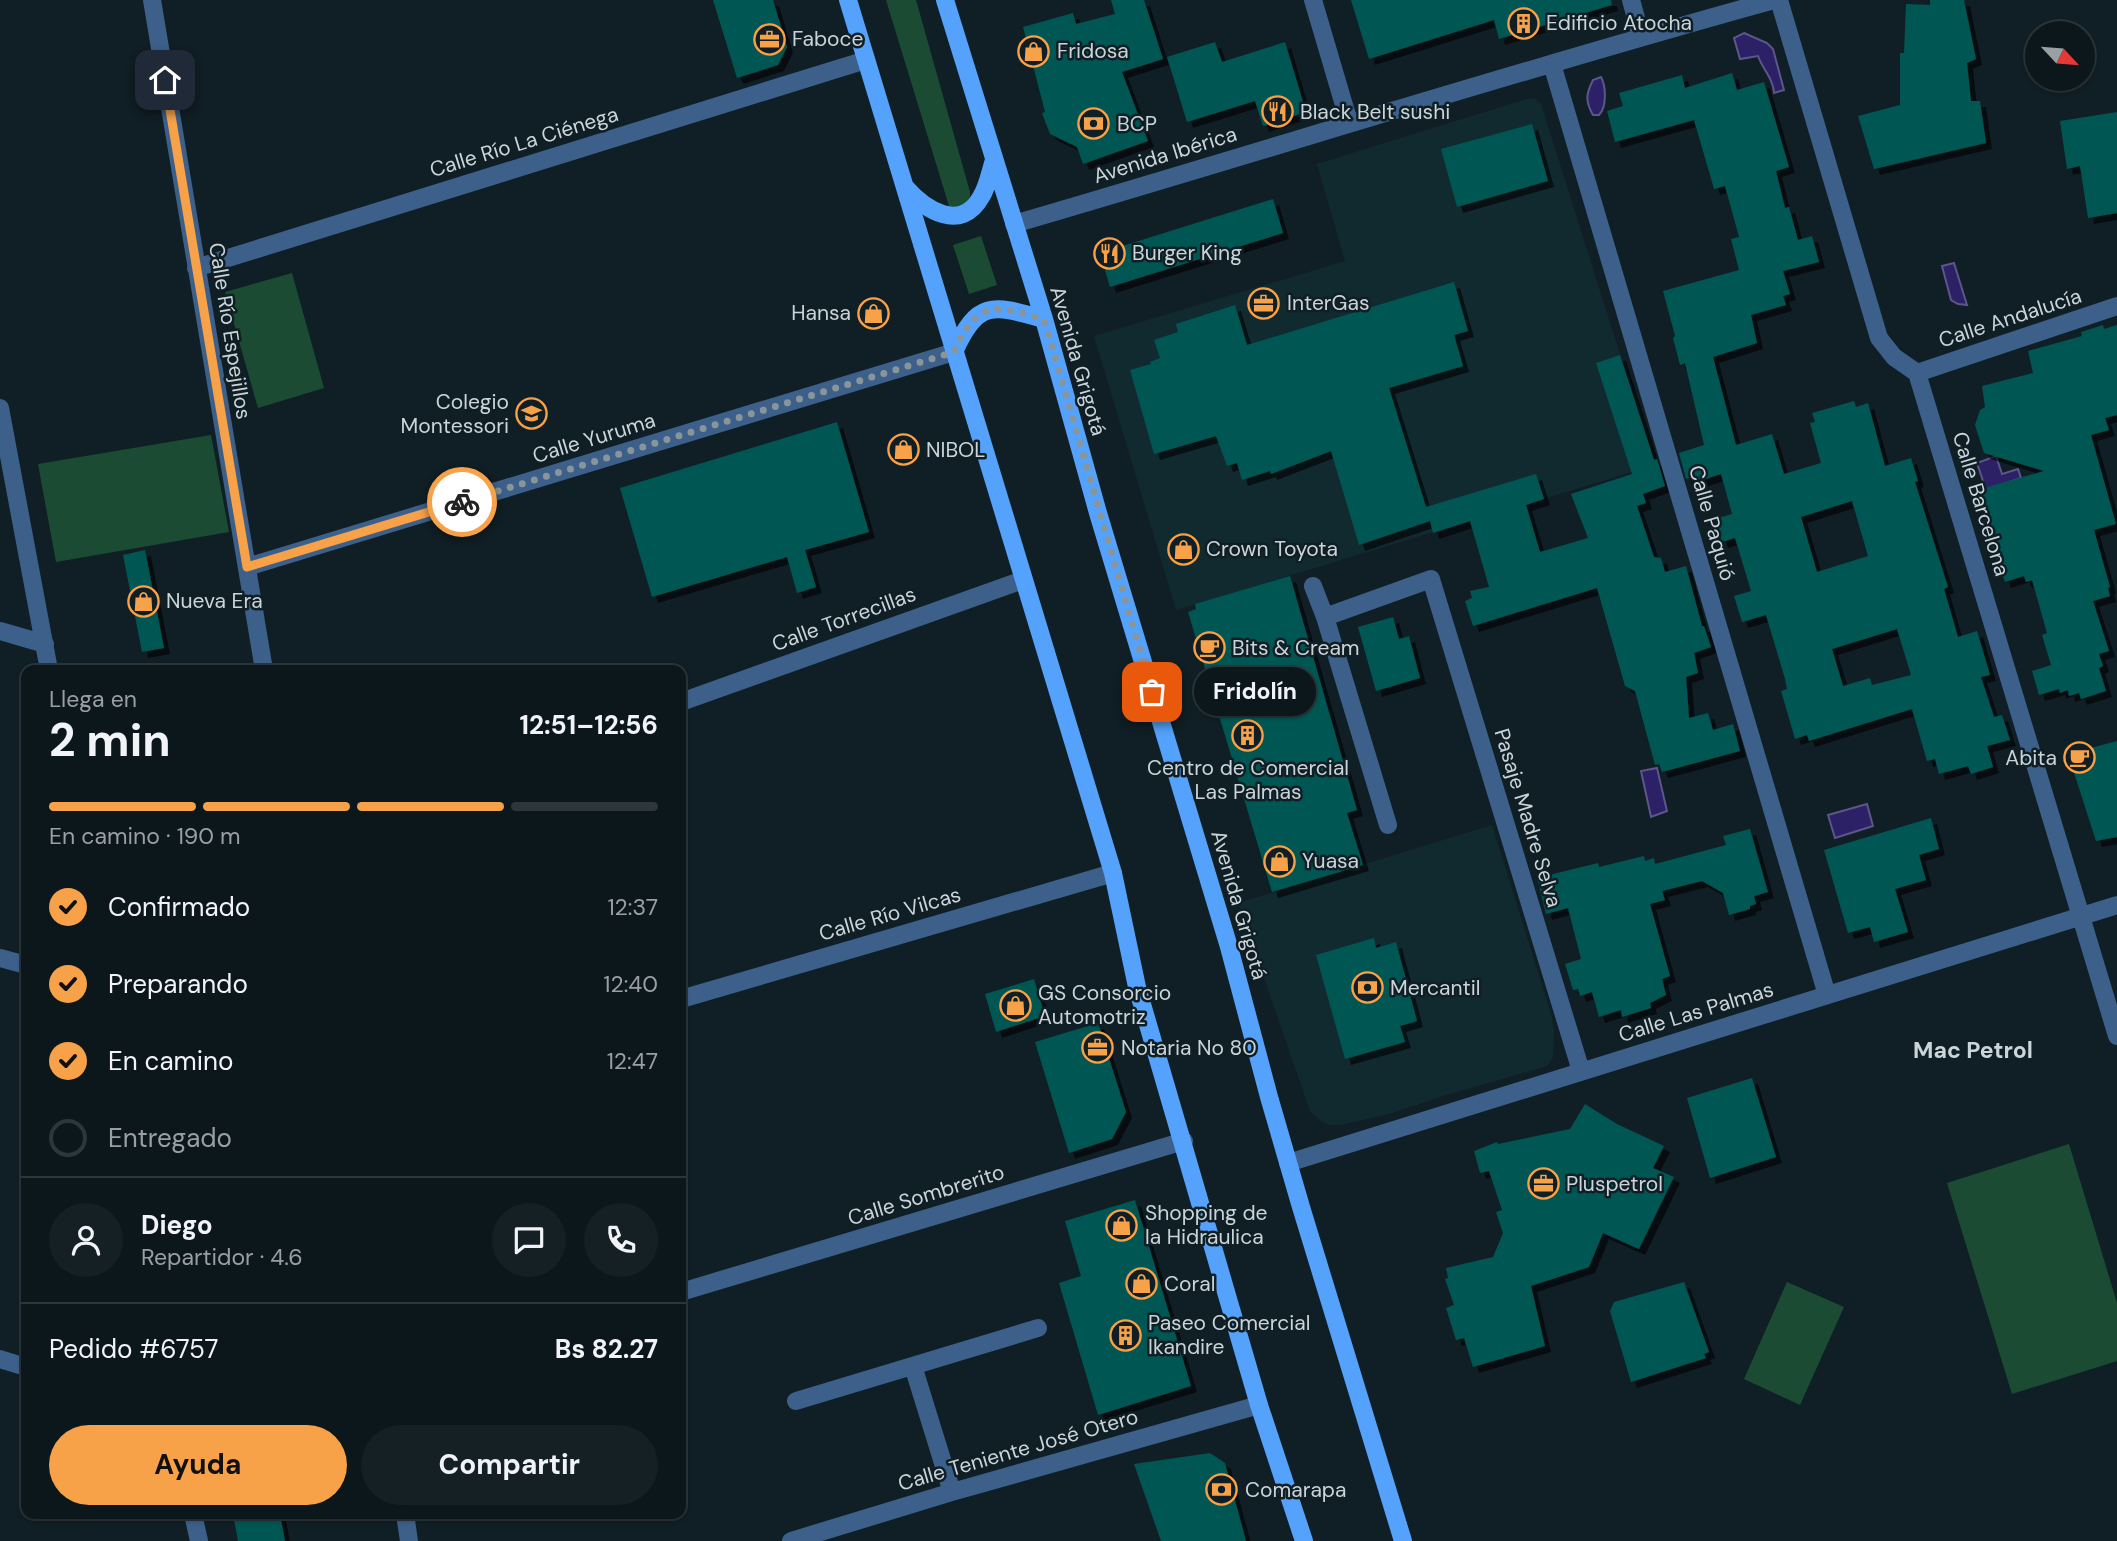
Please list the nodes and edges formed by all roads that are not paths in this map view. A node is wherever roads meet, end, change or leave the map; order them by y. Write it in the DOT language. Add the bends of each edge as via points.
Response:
graph roads {
  1 [pos="152,0"];
  2 [pos="848,0"];
  3 [pos="945,0"];
  4 [pos="1313,0"];
  5 [pos="1631,0"];
  6 [pos="1776,0"];
  7 [pos="1641,36"];
  8 [pos="866,60"];
  9 [pos="1552,64"];
  10 [pos="1349,122"];
  11 [pos="994,160"];
  12 [pos="903,184"];
  13 [pos="1014,223"];
  14 [pos="196,268"];
  15 [pos="2117,306"];
  16 [pos="1044,319"];
  17 [pos="954,352"];
  18 [pos="1917,373"];
  19 [pos="0,408"];
  20 [pos="247,567"];
  21 [pos="1023,580"];
  22 [pos="1313,586"];
  23 [pos="1325,617"];
  24 [pos="0,631"];
  25 [pos="44,644"];
  26 [pos="48,665"];
  27 [pos="263,665"];
  28 [pos="686,700"];
  29 [pos="1388,825"];
  30 [pos="1113,873"];
  31 [pos="2117,905"];
  32 [pos="2081,916"];
  33 [pos="0,958"];
  34 [pos="21,964"];
  35 [pos="1827,995"];
  36 [pos="686,998"];
  37 [pos="2117,1037"];
  38 [pos="1581,1071"];
  39 [pos="1184,1141"];
  40 [pos="1288,1163"];
  41 [pos="686,1290"];
  42 [pos="1038,1328"];
  43 [pos="0,1359"];
  44 [pos="21,1365"];
  45 [pos="913,1366"];
  46 [pos="796,1401"];
  47 [pos="1259,1405"];
  48 [pos="952,1492"];
  49 [pos="195,1519"];
  50 [pos="406,1519"];
  51 [pos="199,1541"];
  52 [pos="409,1541"];
  53 [pos="791,1541"];
  54 [pos="1304,1541"];
  55 [pos="1403,1541"];
  1 -- 14 [label="street, Calle Río Espejillos"];
  2 -- 8 [label="main road"];
  3 -- 11 [label="main road, Avenida Grigotá"];
  4 -- 10 [label="street"];
  5 -- 7 [label="street"];
  6 -- 7 [label="street, Avenida Ibérica"];
  6 -- 18 [label="street" via="1880,338"];
  7 -- 9 [label="street, Avenida Ibérica"];
  8 -- 12 [label="main road"];
  8 -- 14 [label="street, Calle Río La Ciénega"];
  9 -- 10 [label="street, Avenida Ibérica"];
  9 -- 35 [label="street, Calle Paquió"];
  10 -- 13 [label="street, Avenida Ibérica"];
  11 -- 12 [label="main road" via="981,197 962,216 932,210"];
  11 -- 13 [label="main road, Avenida Grigotá"];
  12 -- 17 [label="main road"];
  13 -- 16 [label="main road, Avenida Grigotá"];
  14 -- 20 [label="street, Calle Río Espejillos"];
  15 -- 18 [label="street, Calle Andalucía"];
  16 -- 17 [label="main road" via="990,308 975,317"];
  16 -- 40 [label="main road, Avenida Grigotá"];
  17 -- 20 [label="street, Calle Yuruma"];
  17 -- 21 [label="main road"];
  18 -- 32 [label="street, Calle Barcelona"];
  19 -- 25 [label="street"];
  20 -- 27 [label="street, Calle Río Espejillos"];
  21 -- 28 [label="street, Calle Torrecillas"];
  21 -- 30 [label="main road"];
  22 -- 23 [label="street"];
  23 -- 29 [label="street"];
  23 -- 38 [label="street, Pasaje Madre Selva" via="1430,579"];
  24 -- 25 [label="street"];
  25 -- 26 [label="street"];
  30 -- 36 [label="street, Calle Río Vilcas"];
  30 -- 39 [label="main road" via="1137,987"];
  31 -- 32 [label="street, Calle Las Palmas"];
  32 -- 35 [label="street, Calle Las Palmas"];
  32 -- 37 [label="street, Calle Barcelona"];
  33 -- 34 [label="street"];
  35 -- 38 [label="street, Calle Las Palmas"];
  38 -- 40 [label="street, Calle Las Palmas"];
  39 -- 41 [label="street, Calle Sombrerito"];
  39 -- 47 [label="main road"];
  40 -- 55 [label="main road, Avenida Grigotá"];
  42 -- 45 [label="street"];
  43 -- 44 [label="street"];
  45 -- 46 [label="street"];
  45 -- 48 [label="street"];
  47 -- 48 [label="street, Calle Teniente José Otero"];
  47 -- 54 [label="main road"];
  48 -- 53 [label="street, Calle Teniente José Otero"];
  49 -- 51 [label="street"];
  50 -- 52 [label="street"];
}
